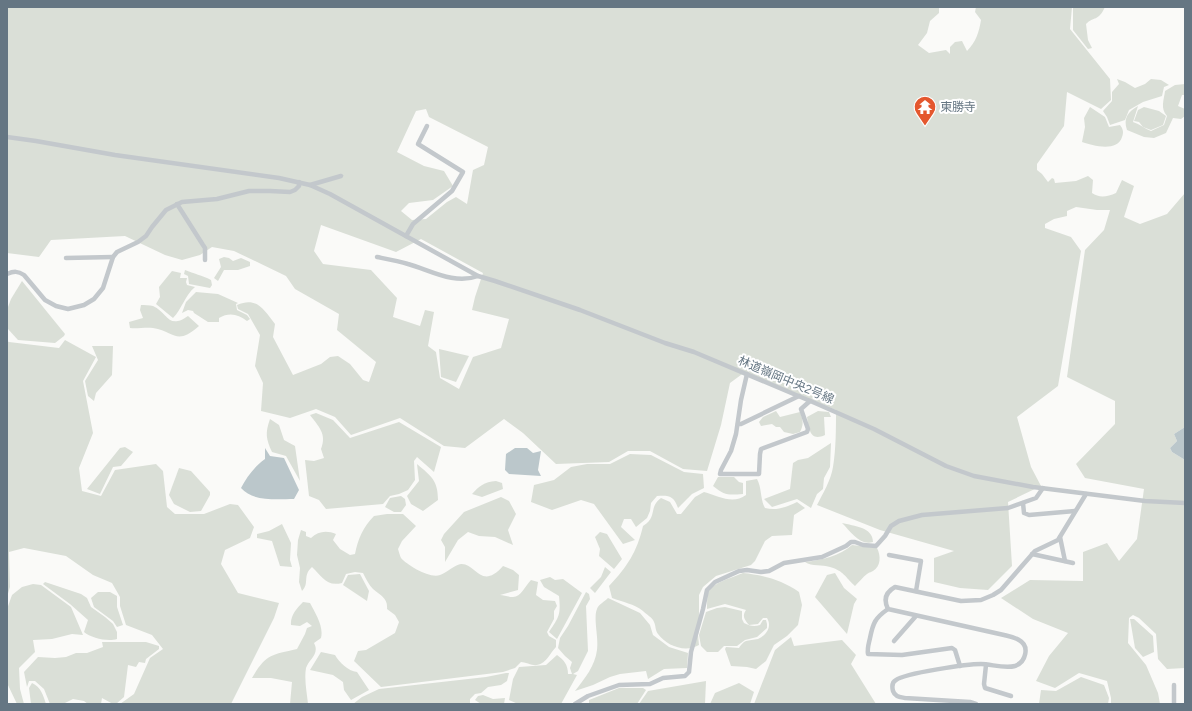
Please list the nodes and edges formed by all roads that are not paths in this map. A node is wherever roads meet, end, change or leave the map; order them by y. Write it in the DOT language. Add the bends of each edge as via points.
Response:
graph roads {
  1 [pos="427,126"];
  2 [pos="7,137"];
  3 [pos="341,176"];
  4 [pos="299,182"];
  5 [pos="310,185"];
  6 [pos="177,204"];
  7 [pos="406,236"];
  8 [pos="377,256"];
  9 [pos="113,257"];
  10 [pos="66,258"];
  11 [pos="205,260"];
  12 [pos="7,274"];
  13 [pos="478,276"];
  14 [pos="747,374"];
  15 [pos="798,396"];
  16 [pos="810,401"];
  17 [pos="738,424"];
  18 [pos="1043,488"];
  19 [pos="1086,494"];
  20 [pos="1023,503"];
  21 [pos="1185,503"];
  22 [pos="1075,511"];
  23 [pos="1060,537"];
  24 [pos="889,554"];
  25 [pos="1032,554"];
  26 [pos="1065,562"];
  27 [pos="1073,563"];
  28 [pos="916,591"];
  29 [pos="888,609"];
  30 [pos="916,616"];
  31 [pos="894,640"];
  32 [pos="986,664"];
  33 [pos="960,666"];
  34 [pos="1174,685"];
  35 [pos="1011,696"];
  36 [pos="908,699"];
  37 [pos="575,704"];
  38 [pos="903,704"];
  39 [pos="976,704"];
  40 [pos="1174,704"];
  1 -- 7 [label="street" via="418,144 463,172 452,191 413,224"];
  2 -- 4 [label="street"];
  3 -- 5 [label="street"];
  4 -- 5 [label="street"];
  4 -- 6 [label="street" via="299,186 290,192 249,191 217,199"];
  5 -- 7 [label="street"];
  6 -- 9 [label="street" via="166,210 146,236 117,252"];
  6 -- 11 [label="street" via="205,248"];
  7 -- 13 [label="street"];
  8 -- 13 [label="street" via="446,277 469,279"];
  9 -- 10 [label="street"];
  9 -- 12 [label="street" via="103,288 98,294 84,305 68,308 56,306 45,300 20,272"];
  13 -- 14 [label="street, 林道嶺岡中央2号線" via="580,310"];
  14 -- 15 [label="street, 林道嶺岡中央2号線"];
  14 -- 17 [label="street"];
  15 -- 16 [label="street, 林道嶺岡中央2号線"];
  15 -- 17 [label="street"];
  16 -- 17 [label="street" via="801,409 807,432 761,449 759,474 720,474 731,451"];
  16 -- 18 [label="street, 林道嶺岡中央2号線" via="874,429 946,466 994,481"];
  18 -- 19 [label="street, 林道嶺岡中央2号線"];
  18 -- 20 [label="street" via="1036,498"];
  19 -- 21 [label="street, 林道嶺岡中央2号線"];
  19 -- 22 [label="street"];
  20 -- 22 [label="street" via="1024,513 1029,515"];
  20 -- 37 [label="street" via="1008,508 922,515 899,521 891,526 876,546 851,542 822,557 784,563 769,571 747,570 715,582 707,590 704,609 690,652 689,672 685,676 663,678 650,684 619,685 588,696"];
  22 -- 23 [label="street"];
  23 -- 25 [label="street"];
  23 -- 26 [label="street"];
  24 -- 28 [label="street" via="921,561"];
  25 -- 26 [label="street"];
  25 -- 28 [label="street" via="1001,590 981,600 962,601"];
  26 -- 27 [label="street"];
  28 -- 29 [label="street" via="895,587 888,591 885,604"];
  29 -- 30 [label="street"];
  29 -- 33 [label="street" via="872,625 868,654 902,655 952,648"];
  30 -- 31 [label="street"];
  30 -- 32 [label="street" via="1004,635 1019,640 1024,645 1025,658 1020,663 1009,666"];
  32 -- 33 [label="street"];
  32 -- 35 [label="street" via="985,688"];
  33 -- 36 [label="street" via="898,678 894,681 894,693 897,697"];
  34 -- 40 [label="street"];
  36 -- 38 [label="street"];
  36 -- 39 [label="street"];
}
